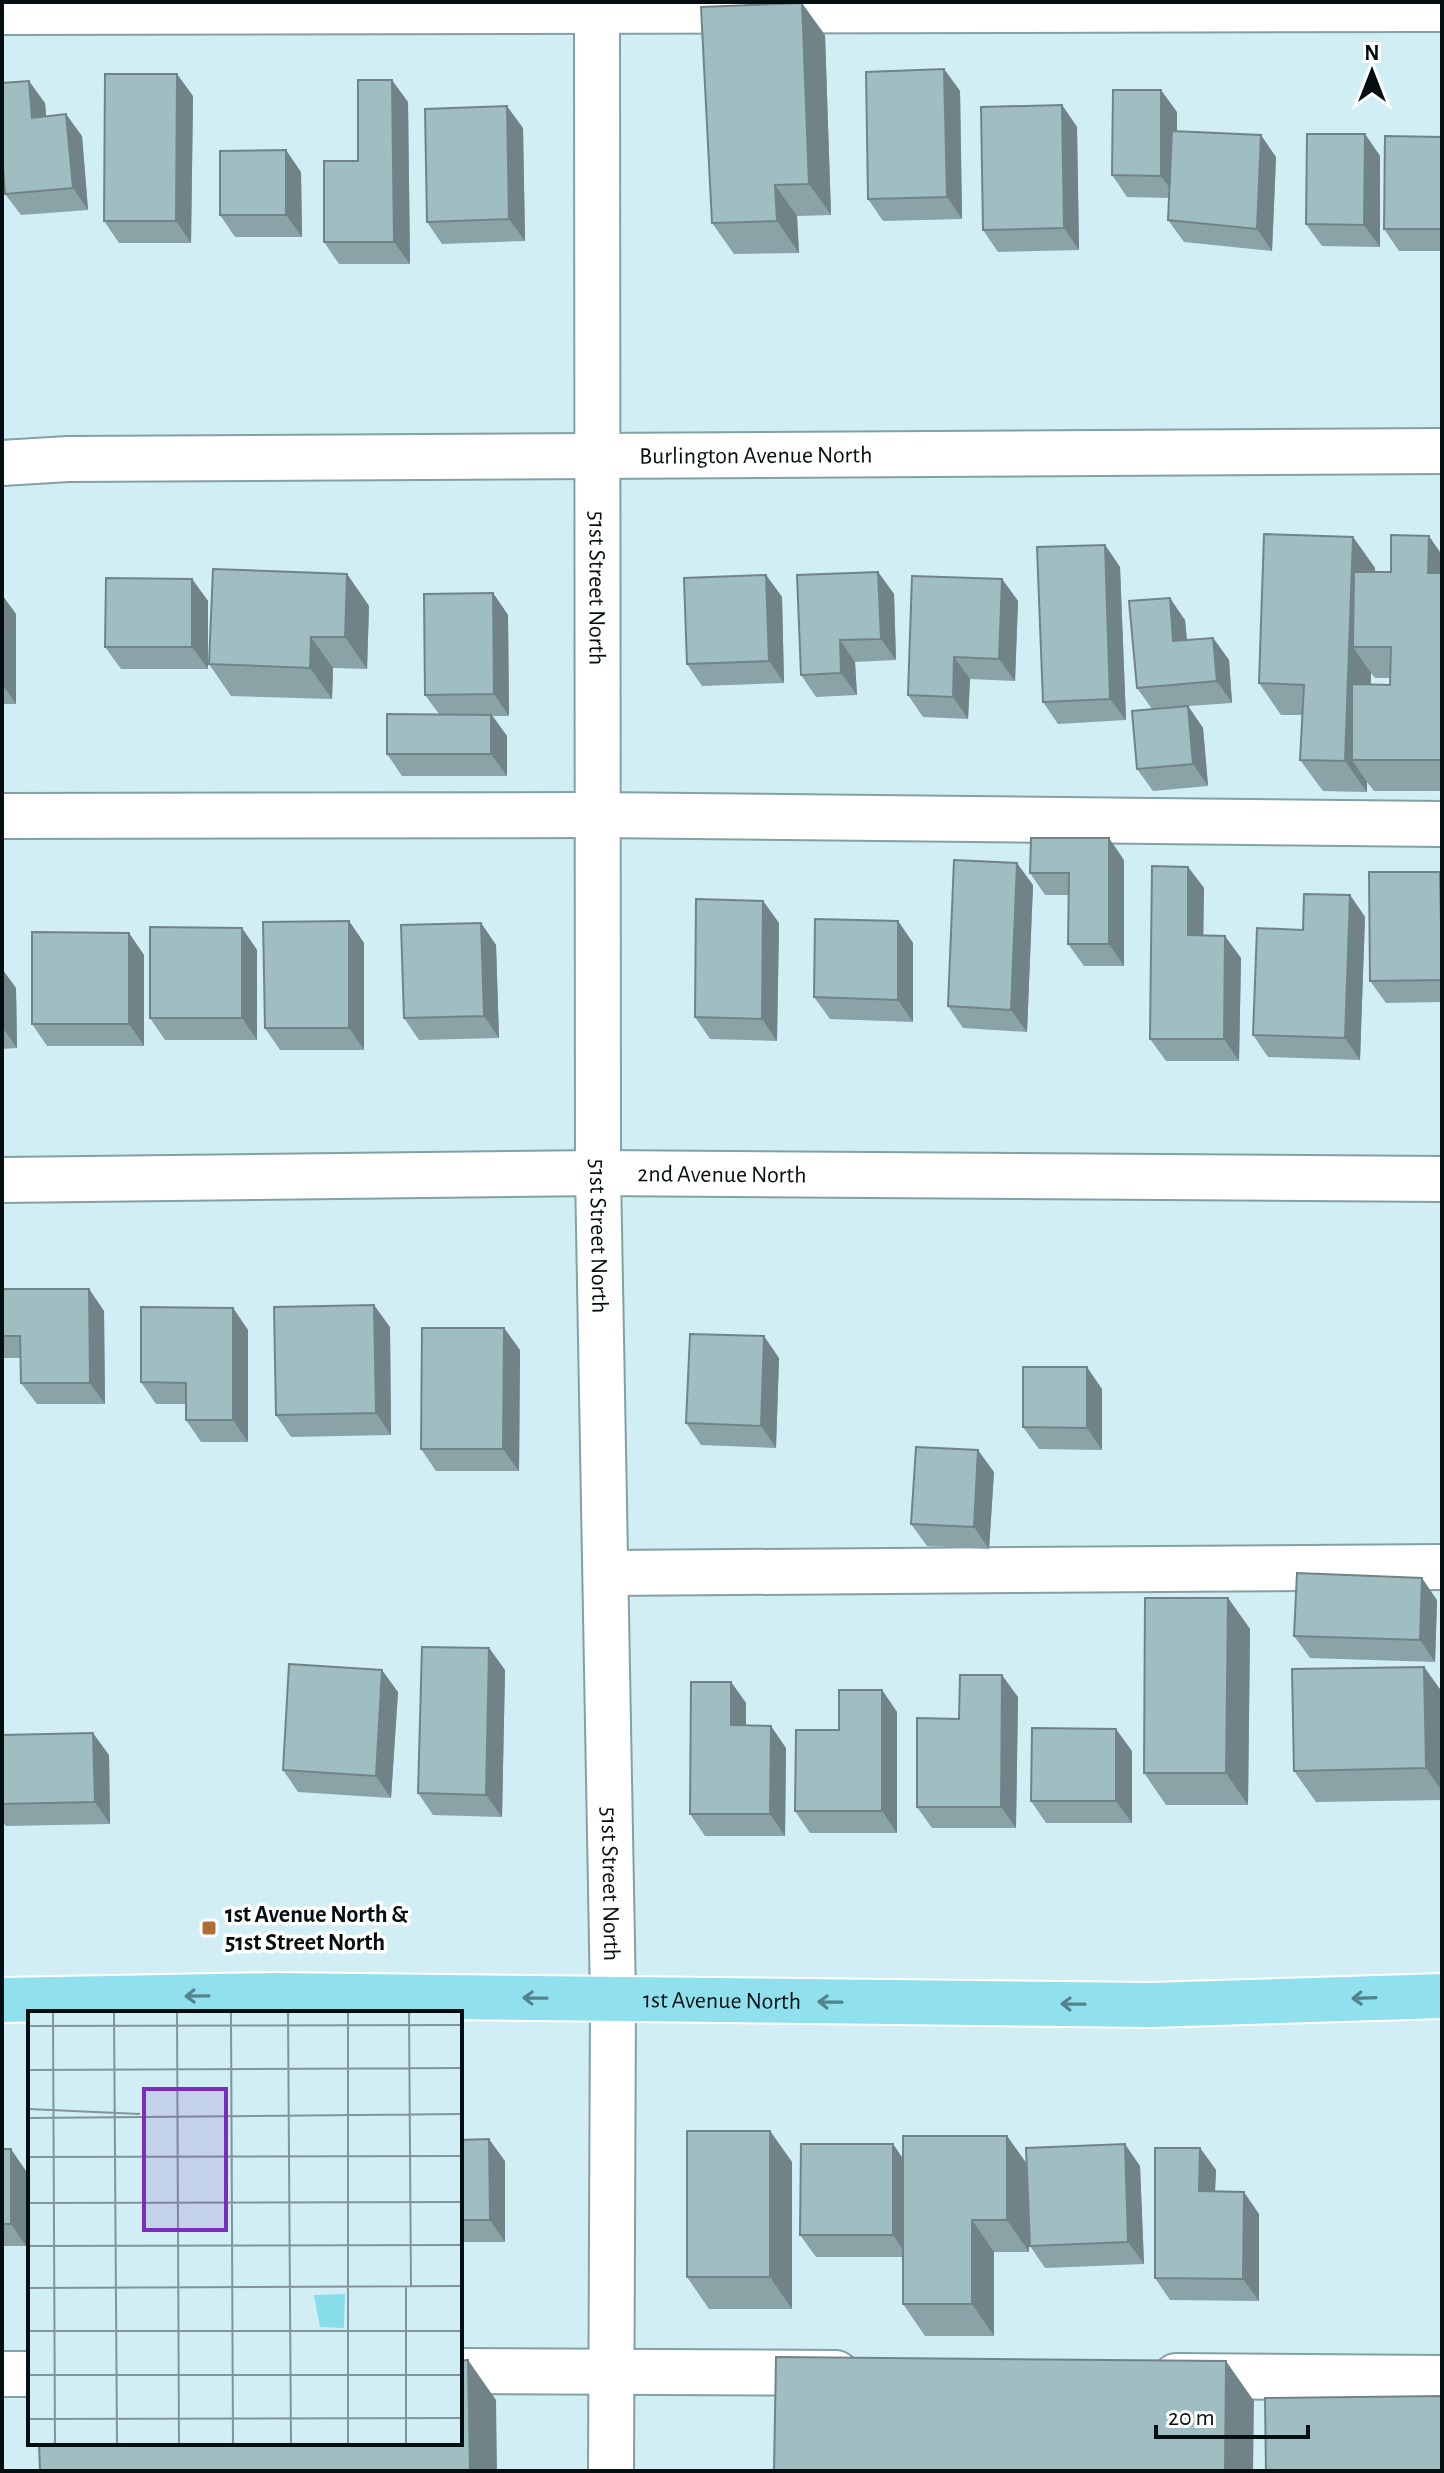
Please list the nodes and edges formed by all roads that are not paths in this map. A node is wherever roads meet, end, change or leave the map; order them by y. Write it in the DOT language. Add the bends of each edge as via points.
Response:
graph roads {
  1 [pos="597,6"];
  2 [pos="1442,9"];
  3 [pos="2,12"];
  4 [pos="2,445"];
  5 [pos="1442,451"];
  6 [pos="596,455"];
  7 [pos="68,459"];
  8 [pos="2,463"];
  9 [pos="597,815"];
  10 [pos="2,816"];
  11 [pos="1442,824"];
  12 [pos="598,1173"];
  13 [pos="1442,1179"];
  14 [pos="2,1180"];
  15 [pos="1442,1567"];
  16 [pos="606,1573"];
  17 [pos="1442,1996"];
  18 [pos="613,1999"];
  19 [pos="2,2000"];
  20 [pos="462,2371"];
  21 [pos="612,2371"];
  22 [pos="882,2373"];
  23 [pos="2,2374"];
  24 [pos="28,2374"];
  25 [pos="1136,2375"];
  26 [pos="1279,2377"];
  27 [pos="1442,2378"];
  28 [pos="1279,2424"];
  29 [pos="611,2471"];
  1 -- 2 [label="street"];
  1 -- 3 [label="street"];
  1 -- 6 [label="street, 51st Street North"];
  4 -- 7 [label="street, Burlington Avenue North"];
  5 -- 6 [label="street, Burlington Avenue North"];
  6 -- 7 [label="street, Burlington Avenue North"];
  6 -- 9 [label="street, 51st Street North"];
  7 -- 8 [label="street, Burlington Avenue North"];
  9 -- 10 [label="street"];
  9 -- 11 [label="street"];
  9 -- 12 [label="street, 51st Street North"];
  12 -- 13 [label="street, 2nd Avenue North"];
  12 -- 14 [label="street, 2nd Avenue North"];
  12 -- 16 [label="street, 51st Street North"];
  15 -- 16 [label="street"];
  16 -- 18 [label="street, 51st Street North"];
  17 -- 18 [label="main road, 1st Avenue North, one-way" via="1151,2005"];
  18 -- 19 [label="main road, 1st Avenue North, one-way" via="275,1995"];
  18 -- 21 [label="street, 51st Street North"];
  20 -- 21 [label="street"];
  21 -- 22 [label="street"];
  21 -- 29 [label="street, 51st Street North"];
  23 -- 24 [label="street"];
  25 -- 26 [label="street"];
  26 -- 27 [label="street"];
  26 -- 28 [label="street"];
}
